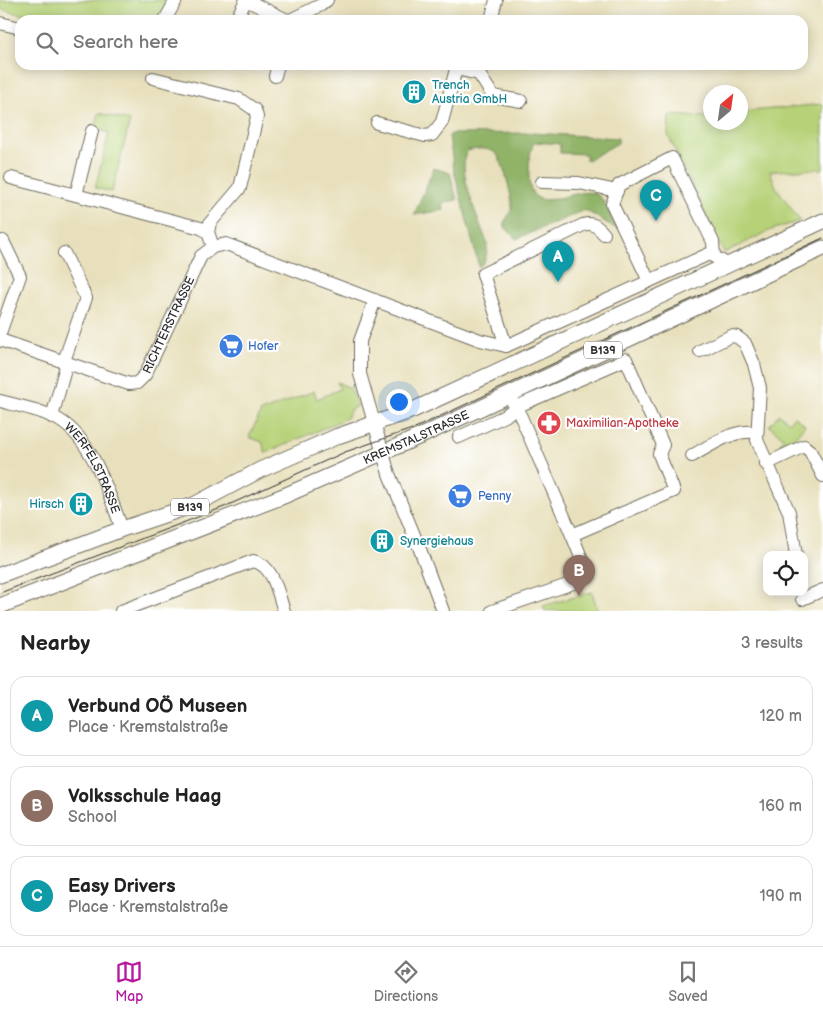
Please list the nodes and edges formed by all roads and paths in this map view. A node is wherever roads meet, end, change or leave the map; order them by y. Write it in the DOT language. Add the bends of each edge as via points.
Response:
graph roads {
  1 [pos="176,0"];
  2 [pos="246,0"];
  3 [pos="327,0"];
  4 [pos="496,0"];
  5 [pos="168,15"];
  6 [pos="238,15"];
  7 [pos="278,15"];
  8 [pos="300,15"];
  9 [pos="492,15"];
  10 [pos="0,23"];
  11 [pos="15,27"];
  12 [pos="456,70"];
  13 [pos="480,70"];
  14 [pos="153,78"];
  15 [pos="521,101"];
  16 [pos="377,123"];
  17 [pos="92,131"];
  18 [pos="11,178"];
  19 [pos="542,182"];
  20 [pos="617,191"];
  21 [pos="76,195"];
  22 [pos="823,221"];
  23 [pos="208,232"];
  24 [pos="604,234"];
  25 [pos="3,241"];
  26 [pos="212,246"];
  27 [pos="823,248"];
  28 [pos="64,253"];
  29 [pos="714,256"];
  30 [pos="729,265"];
  31 [pos="649,281"];
  32 [pos="375,300"];
  33 [pos="0,334"];
  34 [pos="0,340"];
  35 [pos="502,346"];
  36 [pos="700,351"];
  37 [pos="65,362"];
  38 [pos="508,394"];
  39 [pos="0,401"];
  40 [pos="516,408"];
  41 [pos="52,417"];
  42 [pos="374,423"];
  43 [pos="756,432"];
  44 [pos="459,437"];
  45 [pos="383,452"];
  46 [pos="692,456"];
  47 [pos="766,464"];
  48 [pos="823,476"];
  49 [pos="122,529"];
  50 [pos="572,535"];
  51 [pos="795,551"];
  52 [pos="0,575"];
  53 [pos="823,590"];
  54 [pos="802,601"];
  55 [pos="0,606"];
  56 [pos="121,611"];
  57 [pos="284,611"];
  58 [pos="443,611"];
  59 [pos="492,611"];
  1 -- 5 [label="street"];
  2 -- 6 [label="street"];
  2 -- 7 [label="street"];
  3 -- 8 [label="street"];
  4 -- 9 [label="street"];
  10 -- 11 [label="street"];
  12 -- 16 [label="street" via="442,122 432,135"];
  13 -- 15 [label="street" via="493,96"];
  14 -- 23 [label="street" via="239,99 255,110 257,118 240,188 210,223"];
  17 -- 21 [label="street"];
  18 -- 21 [label="street"];
  19 -- 20 [label="street" via="579,183"];
  20 -- 29 [label="street" via="619,185 672,158 713,242"];
  20 -- 31 [label="street" via="612,204"];
  21 -- 23 [label="street"];
  22 -- 30 [label="main road, KREMSTALSTRASSE / B139"];
  23 -- 26 [label="street"];
  24 -- 35 [label="street" via="597,226 583,225 483,274"];
  25 -- 33 [label="street" via="20,276"];
  26 -- 32 [label="street" via="233,245"];
  26 -- 37 [label="street, RICHTERSTRASSE" via="196,265 145,375 136,383 129,384"];
  27 -- 38 [label="main road, KREMSTALSTRASSE / B139"];
  28 -- 37 [label="street, WERFELSTRASSE" via="86,298"];
  29 -- 30 [label="street"];
  29 -- 31 [label="street" via="709,254"];
  30 -- 42 [label="main road, KREMSTALSTRASSE / B139" via="413,410"];
  31 -- 35 [label="street"];
  32 -- 35 [label="street"];
  32 -- 42 [label="street" via="360,341 359,355 360,374"];
  34 -- 37 [label="street, RICHTERSTRASSE"];
  36 -- 43 [label="street" via="731,336 745,343 760,388"];
  37 -- 41 [label="street, WERFELSTRASSE"];
  38 -- 40 [label="street"];
  38 -- 45 [label="main road, KREMSTALSTRASSE / B139"];
  39 -- 41 [label="street, WERFELSTRASSE"];
  40 -- 44 [label="street"];
  40 -- 50 [label="street"];
  40 -- 50 [label="street" via="626,359 663,445 659,454 674,491"];
  41 -- 49 [label="street, WERFELSTRASSE" via="69,427 88,448"];
  42 -- 45 [label="street"];
  42 -- 49 [label="main road, KREMSTALSTRASSE / B139" via="260,470 194,505"];
  43 -- 46 [label="street" via="727,436"];
  43 -- 47 [label="street"];
  45 -- 55 [label="main road, KREMSTALSTRASSE / B139" via="230,518"];
  45 -- 58 [label="street"];
  47 -- 48 [label="street" via="804,446"];
  47 -- 51 [label="street" via="789,512"];
  49 -- 52 [label="main road, KREMSTALSTRASSE / B139"];
  50 -- 59 [label="street" via="585,567 579,581"];
  53 -- 54 [label="street"];
  56 -- 57 [label="street" via="253,561 260,562 269,570"];
}
